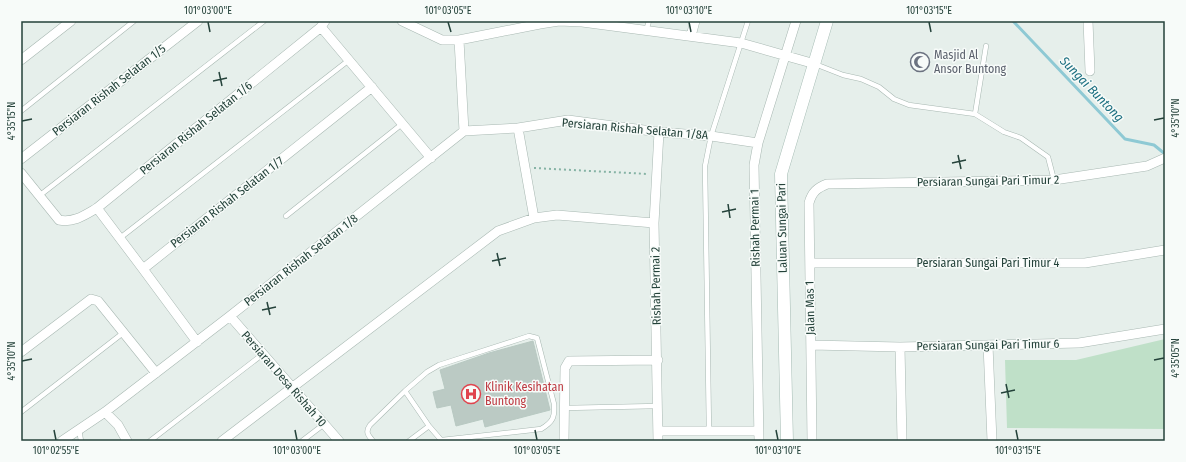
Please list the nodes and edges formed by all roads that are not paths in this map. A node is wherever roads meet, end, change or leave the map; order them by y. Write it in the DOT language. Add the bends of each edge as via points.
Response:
graph roads {
  1 [pos="71,21"];
  2 [pos="134,21"];
  3 [pos="198,21"];
  4 [pos="264,21"];
  5 [pos="402,21"];
  6 [pos="649,21"];
  7 [pos="695,21"];
  8 [pos="748,21"];
  9 [pos="796,21"];
  10 [pos="827,21"];
  11 [pos="1088,21"];
  12 [pos="582,22"];
  13 [pos="323,24"];
  14 [pos="646,31"];
  15 [pos="691,36"];
  16 [pos="459,40"];
  17 [pos="741,43"];
  18 [pos="986,46"];
  19 [pos="787,55"];
  20 [pos="21,60"];
  21 [pos="350,60"];
  22 [pos="815,64"];
  23 [pos="1090,71"];
  24 [pos="372,87"];
  25 [pos="21,111"];
  26 [pos="975,114"];
  27 [pos="402,124"];
  28 [pos="518,128"];
  29 [pos="464,131"];
  30 [pos="659,132"];
  31 [pos="711,136"];
  32 [pos="758,143"];
  33 [pos="431,158"];
  34 [pos="1165,158"];
  35 [pos="21,159"];
  36 [pos="21,173"];
  37 [pos="1054,180"];
  38 [pos="828,184"];
  39 [pos="40,196"];
  40 [pos="97,208"];
  41 [pos="286,216"];
  42 [pos="534,218"];
  43 [pos="654,223"];
  44 [pos="120,238"];
  45 [pos="1165,250"];
  46 [pos="810,263"];
  47 [pos="143,269"];
  48 [pos="230,316"];
  49 [pos="1165,329"];
  50 [pos="123,333"];
  51 [pos="197,342"];
  52 [pos="811,345"];
  53 [pos="988,345"];
  54 [pos="900,346"];
  55 [pos="21,352"];
  56 [pos="263,354"];
  57 [pos="658,360"];
  58 [pos="156,373"];
  59 [pos="292,387"];
  60 [pos="404,391"];
  61 [pos="658,406"];
  62 [pos="565,408"];
  63 [pos="21,412"];
  64 [pos="105,412"];
  65 [pos="323,425"];
  66 [pos="429,426"];
  67 [pos="79,429"];
  68 [pos="658,431"];
  69 [pos="709,431"];
  70 [pos="758,431"];
  71 [pos="62,441"];
  72 [pos="81,441"];
  73 [pos="127,441"];
  74 [pos="150,441"];
  75 [pos="222,441"];
  76 [pos="302,441"];
  77 [pos="338,441"];
  78 [pos="373,441"];
  79 [pos="409,441"];
  80 [pos="442,441"];
  81 [pos="564,441"];
  82 [pos="658,441"];
  83 [pos="759,441"];
  84 [pos="787,441"];
  85 [pos="812,441"];
  86 [pos="902,441"];
  87 [pos="992,441"];
  1 -- 20 [label="street"];
  2 -- 25 [label="lane"];
  3 -- 35 [label="street, Persiaran Rishah Selatan 1/5"];
  4 -- 39 [label="lane"];
  5 -- 16 [label="street" via="442,40"];
  6 -- 14 [label="lane"];
  7 -- 15 [label="street"];
  8 -- 17 [label="lane"];
  9 -- 19 [label="street, Rishah Permai 1"];
  10 -- 22 [label="main road, Laluan Sungai Pari"];
  11 -- 23 [label="street"];
  12 -- 14 [label="street"];
  12 -- 16 [label="street" via="559,21"];
  13 -- 21 [label="street"];
  13 -- 40 [label="street, Persiaran Rishah Selatan 1/6"];
  14 -- 15 [label="street"];
  15 -- 17 [label="street"];
  16 -- 29 [label="street"];
  17 -- 19 [label="street"];
  17 -- 31 [label="lane"];
  18 -- 26 [label="lane"];
  19 -- 22 [label="street"];
  19 -- 32 [label="street, Rishah Permai 1"];
  21 -- 24 [label="street"];
  21 -- 44 [label="lane"];
  22 -- 26 [label="lane" via="842,75 861,79 909,105"];
  22 -- 84 [label="main road, Laluan Sungai Pari" via="781,174"];
  24 -- 27 [label="street"];
  24 -- 47 [label="street, Persiaran Rishah Selatan 1/7"];
  26 -- 37 [label="lane" via="1004,132 1020,138 1048,157"];
  27 -- 33 [label="street"];
  27 -- 41 [label="lane"];
  28 -- 29 [label="street, Persiaran Rishah Selatan 1/8A"];
  28 -- 30 [label="street, Persiaran Rishah Selatan 1/8A" via="568,120"];
  28 -- 42 [label="street"];
  29 -- 33 [label="street, Persiaran Rishah Selatan 1/8"];
  30 -- 31 [label="street, Persiaran Rishah Selatan 1/8A"];
  30 -- 43 [label="street, Rishah Permai 2"];
  31 -- 32 [label="street, Persiaran Rishah Selatan 1/8A"];
  31 -- 69 [label="lane" via="705,166"];
  32 -- 70 [label="street, Rishah Permai 1" via="754,165"];
  33 -- 48 [label="street, Persiaran Rishah Selatan 1/8"];
  34 -- 37 [label="street, Persiaran Sungai Pari Timur 2" via="1147,166"];
  36 -- 39 [label="street"];
  37 -- 38 [label="street, Persiaran Sungai Pari Timur 2"];
  38 -- 46 [label="street, Jalan Mas 1" via="818,188 809,203"];
  39 -- 40 [label="street, Persiaran Rishah Selatan 1/6" via="59,220 67,222"];
  40 -- 44 [label="street"];
  42 -- 43 [label="street" via="557,215"];
  42 -- 59 [label="street" via="498,231"];
  43 -- 57 [label="street, Rishah Permai 2"];
  44 -- 47 [label="street"];
  45 -- 46 [label="street, Persiaran Sungai Pari Timur 4" via="1085,263"];
  46 -- 52 [label="street, Jalan Mas 1"];
  47 -- 51 [label="street"];
  48 -- 51 [label="street, Persiaran Rishah Selatan 1/8"];
  48 -- 56 [label="street, Persiaran Desa Rishah 10"];
  49 -- 53 [label="street, Persiaran Sungai Pari Timur 6" via="1079,343"];
  50 -- 55 [label="street" via="98,300 92,299"];
  50 -- 58 [label="street"];
  50 -- 63 [label="lane"];
  51 -- 58 [label="street, Persiaran Rishah Selatan 1/8"];
  52 -- 54 [label="street, Persiaran Sungai Pari Timur 6"];
  52 -- 85 [label="street, Jalan Mas 1"];
  53 -- 54 [label="street, Persiaran Sungai Pari Timur 6"];
  53 -- 87 [label="street"];
  54 -- 86 [label="street"];
  56 -- 59 [label="street, Persiaran Desa Rishah 10"];
  56 -- 74 [label="lane"];
  57 -- 61 [label="street, Rishah Permai 2"];
  57 -- 62 [label="street" via="569,361 565,368"];
  58 -- 64 [label="street, Persiaran Rishah Selatan 1/8"];
  59 -- 65 [label="street, Persiaran Desa Rishah 10"];
  59 -- 75 [label="street"];
  60 -- 66 [label="lane"];
  60 -- 78 [label="lane" via="367,429"];
  60 -- 80 [label="lane" via="439,365 529,336 537,338 554,404 555,415 551,423 541,429"];
  61 -- 62 [label="lane"];
  61 -- 68 [label="street, Rishah Permai 2"];
  62 -- 81 [label="street"];
  64 -- 67 [label="street, Persiaran Rishah Selatan 1/8"];
  64 -- 73 [label="street" via="118,425"];
  65 -- 76 [label="lane"];
  65 -- 77 [label="street, Persiaran Desa Rishah 10"];
  66 -- 79 [label="lane"];
  66 -- 80 [label="lane"];
  67 -- 71 [label="street, Persiaran Rishah Selatan 1/8"];
  67 -- 72 [label="lane"];
  68 -- 69 [label="street"];
  68 -- 82 [label="street, Rishah Permai 2"];
  69 -- 70 [label="street"];
  70 -- 83 [label="street, Rishah Permai 1"];
}
